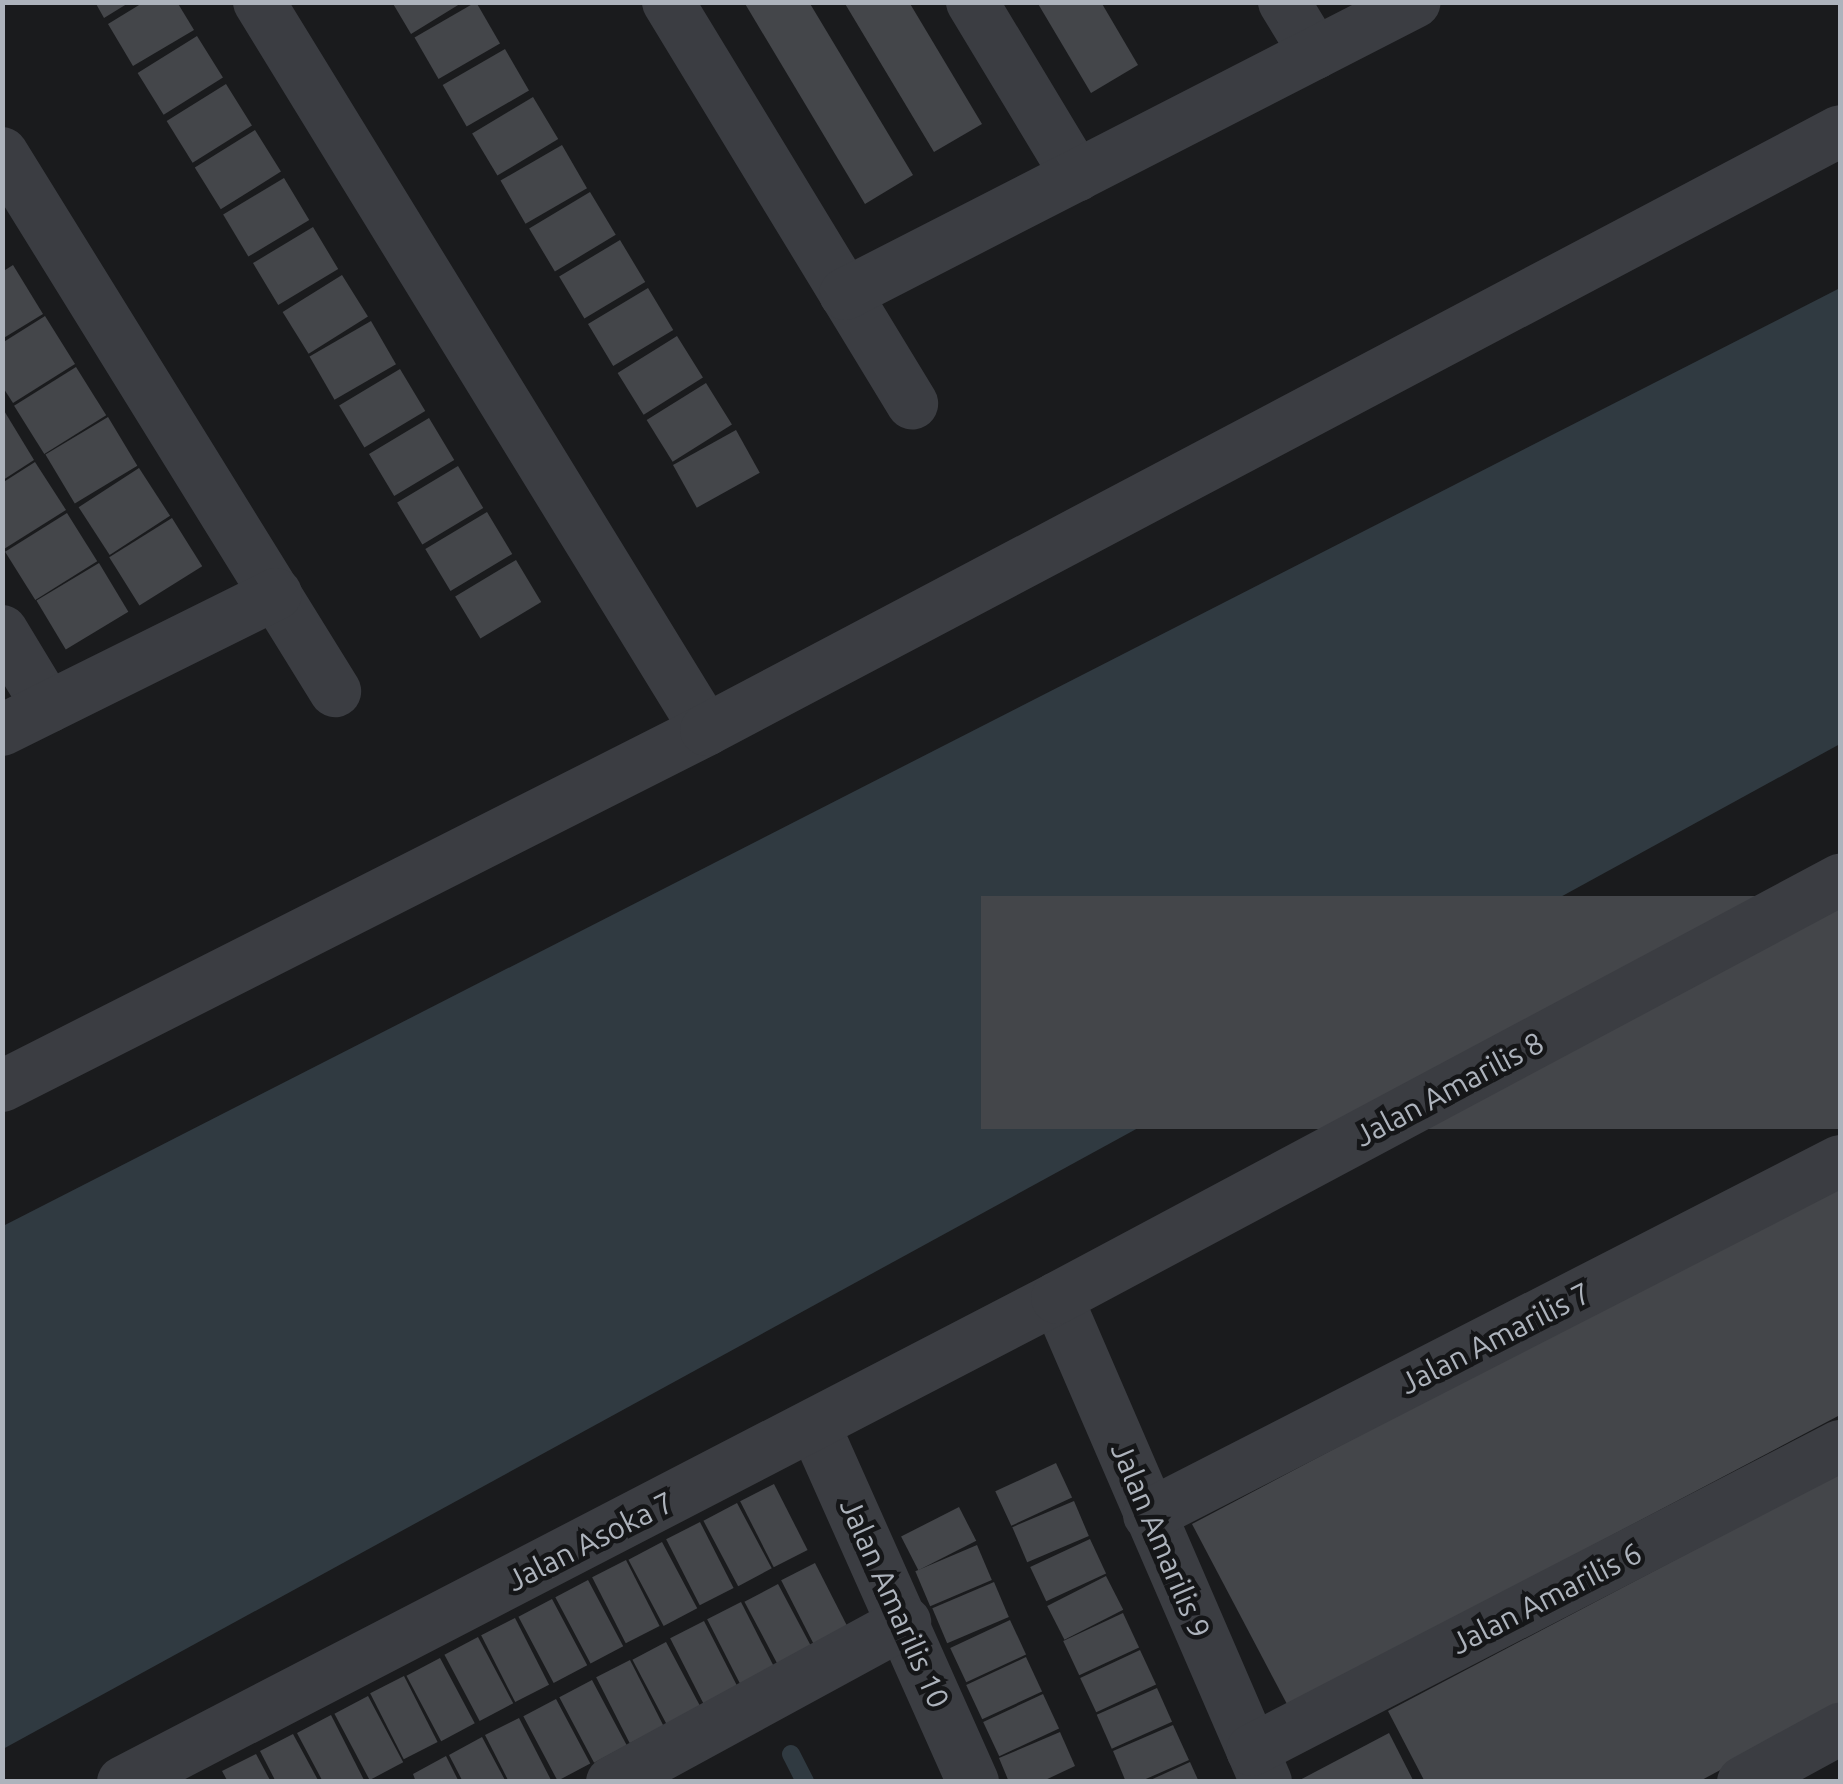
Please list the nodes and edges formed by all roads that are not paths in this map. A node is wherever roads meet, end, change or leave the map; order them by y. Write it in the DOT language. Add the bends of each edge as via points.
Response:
graph roads {
  1 [pos="259,2"];
  2 [pos="668,2"];
  3 [pos="972,2"];
  4 [pos="1284,2"];
  5 [pos="1416,2"];
  6 [pos="1315,54"];
  7 [pos="1840,131"];
  8 [pos="3,153"];
  9 [pos="1077,176"];
  10 [pos="844,294"];
  11 [pos="912,404"];
  12 [pos="276,594"];
  13 [pos="2,631"];
  14 [pos="335,691"];
  15 [pos="48,707"];
  16 [pos="2,730"];
  17 [pos="706,730"];
  18 [pos="1840,880"];
  19 [pos="2,1086"];
  20 [pos="1840,1162"];
  21 [pos="1057,1298"];
  22 [pos="814,1425"];
  23 [pos="1840,1446"];
  24 [pos="1149,1515"];
  25 [pos="905,1622"];
  26 [pos="1840,1729"];
  27 [pos="1259,1766"];
  28 [pos="122,1782"];
  29 [pos="612,1782"];
  30 [pos="973,1782"];
  31 [pos="1743,1782"];
  1 -- 17 [label="street"];
  2 -- 10 [label="street"];
  3 -- 9 [label="street"];
  4 -- 6 [label="street"];
  5 -- 6 [label="street"];
  6 -- 9 [label="street"];
  7 -- 17 [label="street"];
  8 -- 12 [label="street"];
  9 -- 10 [label="street"];
  10 -- 11 [label="street"];
  12 -- 14 [label="street"];
  12 -- 15 [label="street"];
  13 -- 15 [label="street"];
  15 -- 16 [label="street"];
  17 -- 19 [label="street"];
  18 -- 21 [label="street, Jalan Amarilis 8"];
  20 -- 24 [label="street, Jalan Amarilis 7"];
  21 -- 22 [label="street, Jalan Asoka 7"];
  21 -- 24 [label="street, Jalan Amarilis 9"];
  22 -- 25 [label="street, Jalan Amarilis 10"];
  22 -- 28 [label="street, Jalan Asoka 7"];
  23 -- 27 [label="street, Jalan Amarilis 6"];
  24 -- 27 [label="street, Jalan Amarilis 9"];
  25 -- 29 [label="street"];
  25 -- 30 [label="street, Jalan Amarilis 10"];
  26 -- 31 [label="street"];
}
